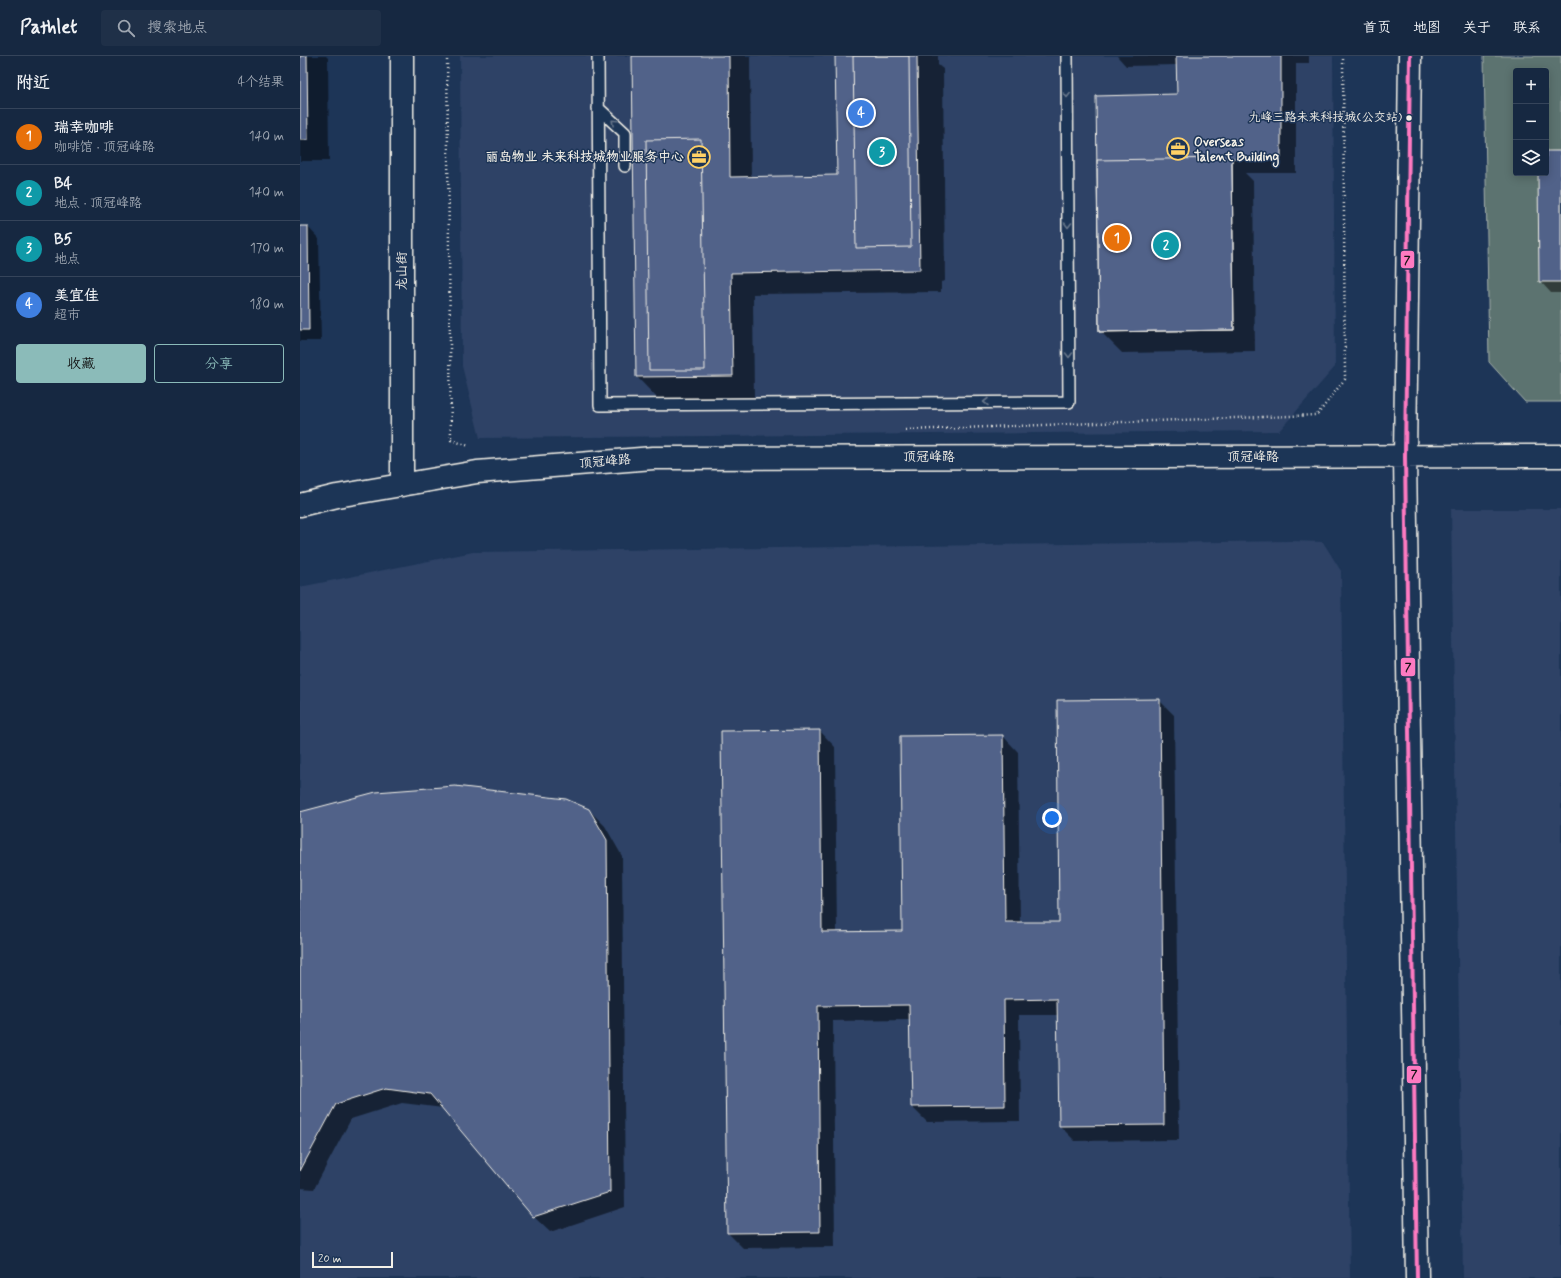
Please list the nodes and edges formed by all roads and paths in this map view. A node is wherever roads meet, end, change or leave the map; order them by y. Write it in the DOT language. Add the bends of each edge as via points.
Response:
graph roads {
  1 [pos="402,56"];
  2 [pos="447,56"];
  3 [pos="598,56"];
  4 [pos="1067,56"];
  5 [pos="1343,56"];
  6 [pos="1410,56"];
  7 [pos="598,108"];
  8 [pos="625,166"];
  9 [pos="904,430"];
  10 [pos="475,446"];
  11 [pos="1561,456"];
  12 [pos="1405,457"];
  13 [pos="402,485"];
  14 [pos="300,505"];
  15 [pos="1417,1278"];
  1 -- 13 [label="street, 龙山街"];
  2 -- 10 [label="path" via="451,440"];
  3 -- 7 [label="lane"];
  4 -- 7 [label="lane, one-way" via="1069,402 600,404"];
  5 -- 9 [label="path" via="1345,379 1317,416"];
  6 -- 12 [label="street"];
  8 -- 7 [label="lane, one-way" via="625,133"];
  11 -- 12 [label="street, 顶冠峰路"];
  12 -- 13 [label="street, 顶冠峰路" via="653,458 477,472"];
  12 -- 15 [label="street"];
  13 -- 14 [label="street, 顶冠峰路"];
}
